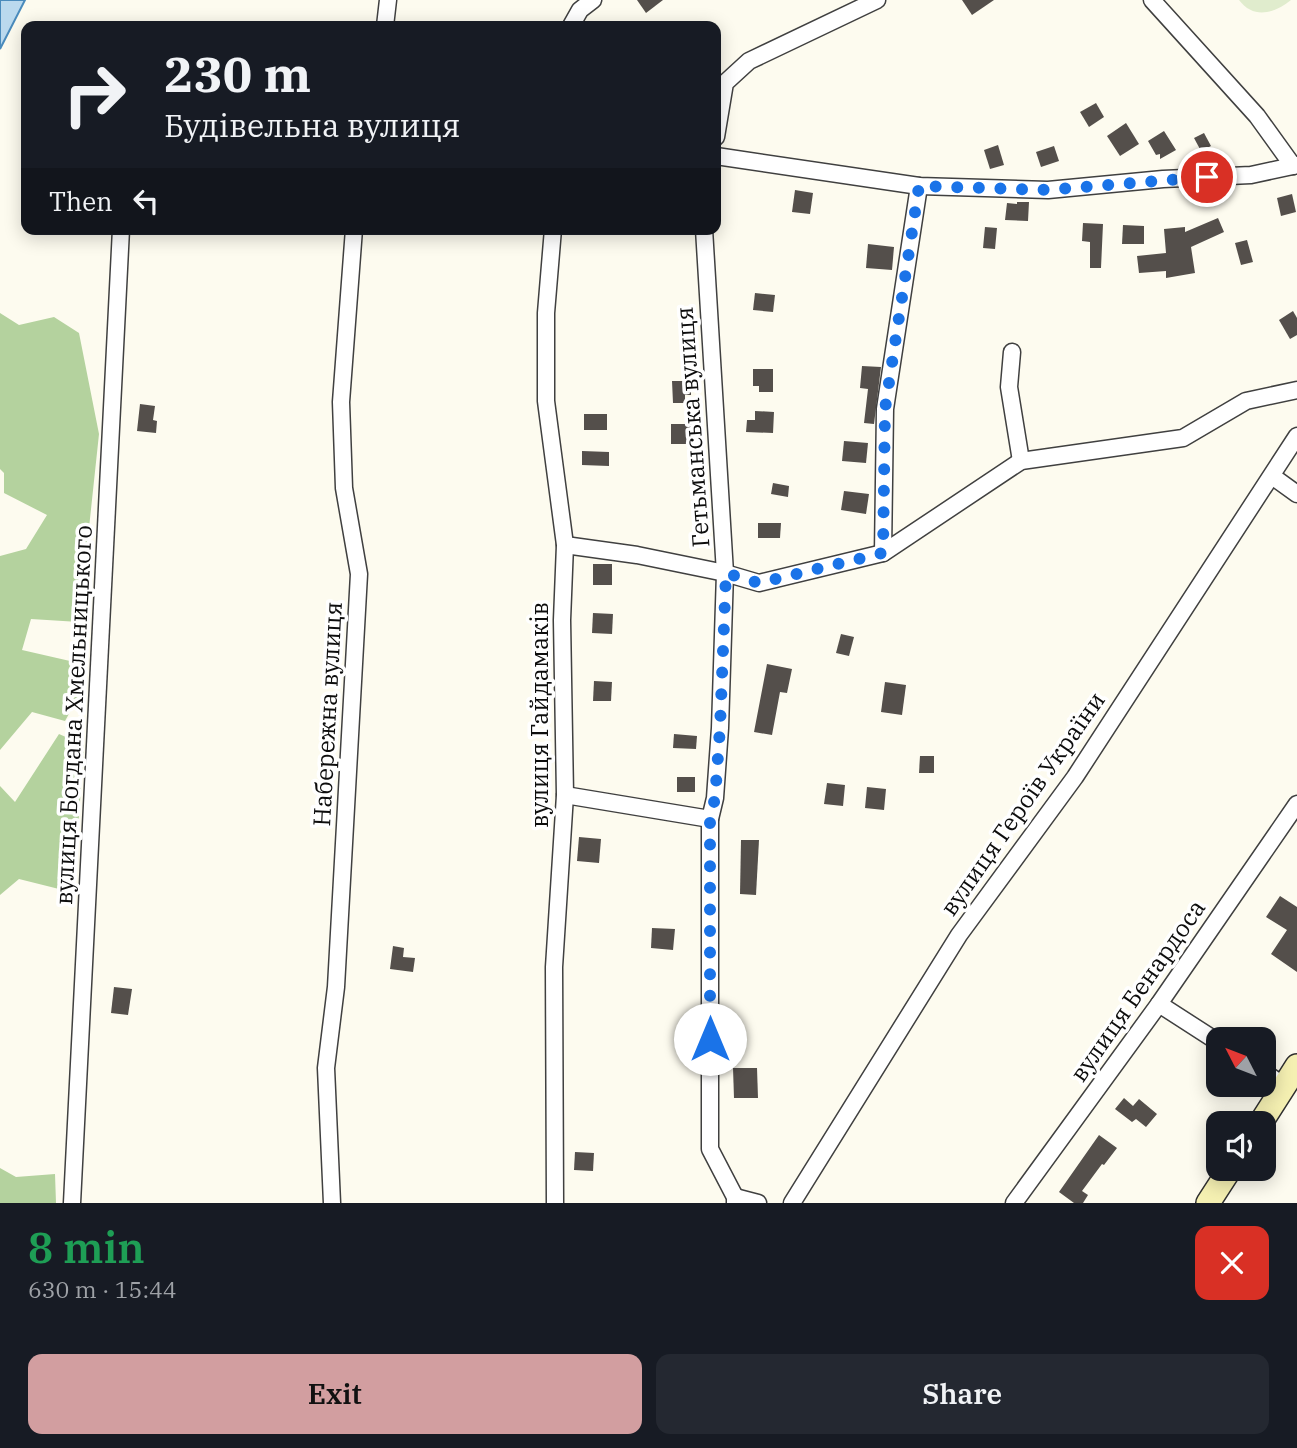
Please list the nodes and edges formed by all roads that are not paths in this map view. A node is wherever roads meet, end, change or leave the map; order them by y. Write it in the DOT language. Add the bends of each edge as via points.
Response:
graph roads {
  1 [pos="388,0"];
  2 [pos="593,0"];
  3 [pos="877,0"];
  4 [pos="1152,0"];
  5 [pos="386,21"];
  6 [pos="574,21"];
  7 [pos="721,107"];
  8 [pos="721,157"];
  9 [pos="1295,165"];
  10 [pos="919,186"];
  11 [pos="121,235"];
  12 [pos="354,235"];
  13 [pos="552,235"];
  14 [pos="704,235"];
  15 [pos="1012,352"];
  16 [pos="1297,390"];
  17 [pos="1297,436"];
  18 [pos="1021,461"];
  19 [pos="1272,476"];
  20 [pos="1297,494"];
  21 [pos="565,545"];
  22 [pos="883,553"];
  23 [pos="726,573"];
  24 [pos="565,794"];
  25 [pos="1297,804"];
  26 [pos="710,819"];
  27 [pos="1159,1004"];
  28 [pos="1206,1034"];
  29 [pos="1297,1066"];
  30 [pos="1276,1080"];
  31 [pos="1284,1086"];
  32 [pos="1268,1111"];
  33 [pos="1222,1181"];
  34 [pos="735,1200"];
  35 [pos="72,1203"];
  36 [pos="332,1203"];
  37 [pos="555,1203"];
  38 [pos="758,1203"];
  39 [pos="792,1203"];
  40 [pos="1014,1203"];
  41 [pos="1208,1203"];
  1 -- 5 [label="street"];
  2 -- 6 [label="street"];
  3 -- 7 [label="street" via="749,61 725,83"];
  4 -- 9 [label="street"];
  8 -- 10 [label="street"];
  9 -- 10 [label="street" via="1251,176 1048,190"];
  10 -- 22 [label="street" via="885,409"];
  11 -- 35 [label="street, вулиця Богдана Хмельницького"];
  12 -- 36 [label="street, Набережна вулиця" via="341,402 344,488 359,574 336,987 326,1068"];
  13 -- 21 [label="street, вулиця Гайдамаків" via="546,401"];
  14 -- 23 [label="street, Гетьманська вулиця"];
  15 -- 18 [label="street" via="1009,387"];
  16 -- 18 [label="street" via="1246,401 1183,438"];
  17 -- 19 [label="street, вулиця Героїв України"];
  18 -- 22 [label="street"];
  19 -- 20 [label="street"];
  19 -- 39 [label="street, вулиця Героїв України" via="1076,777 959,935"];
  21 -- 23 [label="street"];
  21 -- 24 [label="street, вулиця Гайдамаків"];
  22 -- 23 [label="street" via="759,583"];
  23 -- 26 [label="street, Гетьманська вулиця" via="720,728"];
  24 -- 26 [label="street"];
  24 -- 37 [label="street, вулиця Гайдамаків" via="554,967"];
  25 -- 27 [label="street, вулиця Бенардоса"];
  26 -- 34 [label="street, Гетьманська вулиця" via="710,1149"];
  27 -- 28 [label="street"];
  27 -- 40 [label="street, вулиця Бенардоса"];
  29 -- 31 [label="street"];
  30 -- 31 [label="street"];
  31 -- 32 [label="street"];
  33 -- 41 [label="street"];
  34 -- 38 [label="street"];
}
